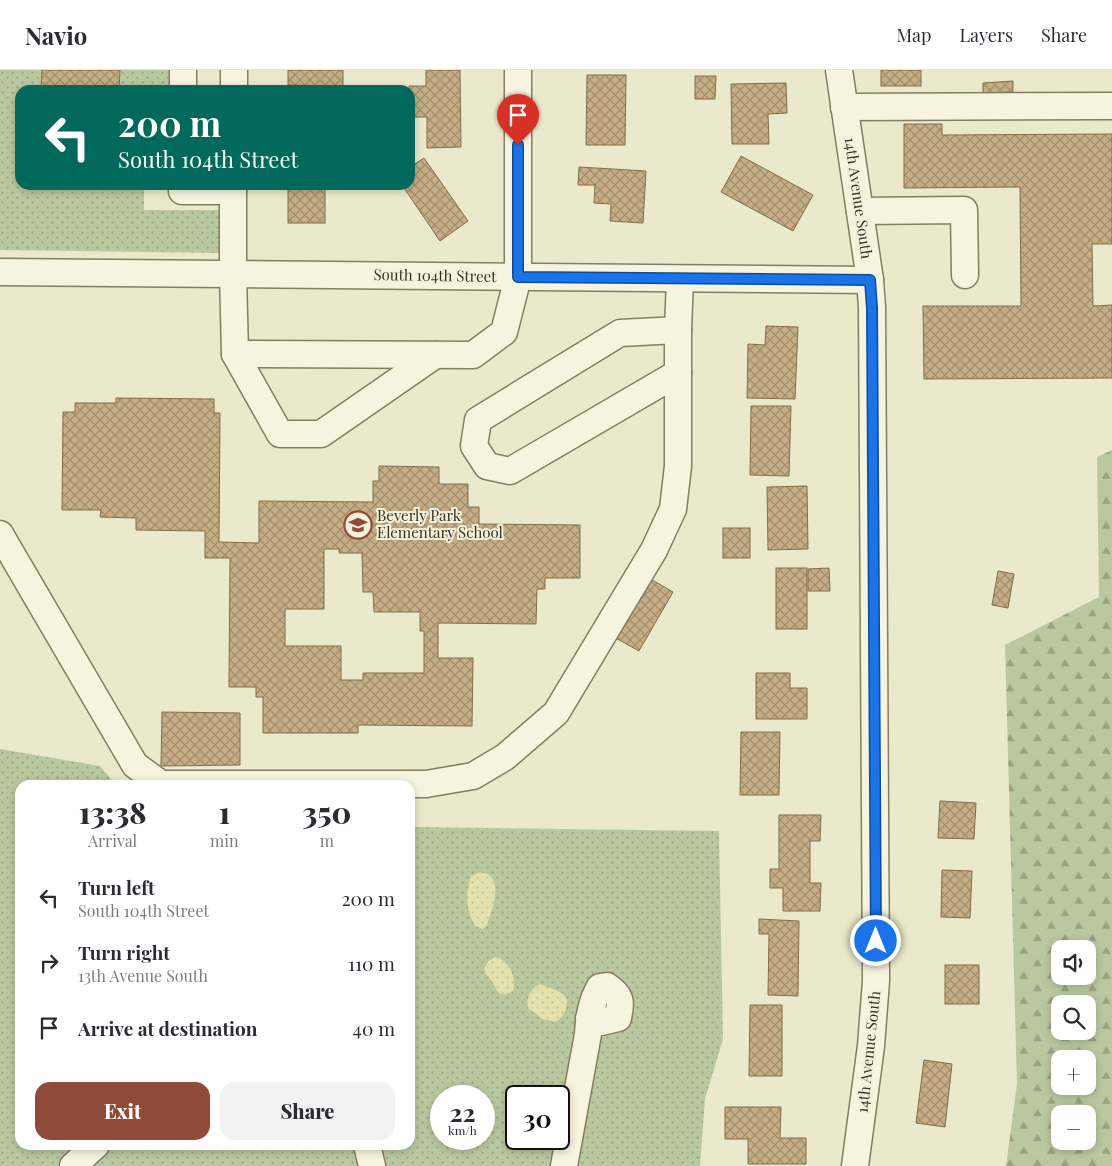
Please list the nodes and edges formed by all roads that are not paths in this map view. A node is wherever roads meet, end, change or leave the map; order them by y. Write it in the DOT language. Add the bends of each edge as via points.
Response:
graph roads {
  1 [pos="183,70"];
  2 [pos="234,70"];
  3 [pos="518,70"];
  4 [pos="839,70"];
  5 [pos="183,85"];
  6 [pos="234,85"];
  7 [pos="1112,106"];
  8 [pos="844,107"];
  9 [pos="182,190"];
  10 [pos="199,190"];
  11 [pos="233,190"];
  12 [pos="860,212"];
  13 [pos="0,272"];
  14 [pos="233,274"];
  15 [pos="965,275"];
  16 [pos="518,277"];
  17 [pos="680,279"];
  18 [pos="870,280"];
  19 [pos="678,330"];
  20 [pos="235,354"];
  21 [pos="435,355"];
  22 [pos="678,373"];
  23 [pos="0,534"];
  24 [pos="156,780"];
  25 [pos="415,784"];
  26 [pos="589,1018"];
  27 [pos="91,1150"];
  28 [pos="368,1150"];
  29 [pos="73,1166"];
  30 [pos="372,1166"];
  31 [pos="564,1166"];
  32 [pos="855,1166"];
  1 -- 5 [label="street"];
  2 -- 6 [label="street"];
  3 -- 16 [label="street"];
  4 -- 8 [label="street, 14th Avenue South"];
  7 -- 8 [label="street"];
  8 -- 12 [label="street, 14th Avenue South"];
  9 -- 10 [label="street"];
  11 -- 14 [label="street"];
  12 -- 15 [label="street" via="964,210"];
  12 -- 18 [label="street, 14th Avenue South"];
  13 -- 14 [label="street, South 104th Street"];
  14 -- 16 [label="street, South 104th Street"];
  14 -- 20 [label="street"];
  16 -- 17 [label="street, South 104th Street"];
  16 -- 21 [label="street" via="504,332 473,355"];
  17 -- 18 [label="street, South 104th Street"];
  17 -- 19 [label="street"];
  18 -- 32 [label="street, 14th Avenue South" via="876,981"];
  19 -- 22 [label="street"];
  19 -- 22 [label="street" via="620,333 478,420 474,446 487,466 510,471"];
  20 -- 21 [label="street"];
  20 -- 21 [label="street" via="280,434 321,434"];
  22 -- 25 [label="street" via="678,466 673,509 654,550 556,713 505,757 473,776"];
  23 -- 24 [label="street" via="135,765"];
  26 -- 31 [label="street"];
  27 -- 29 [label="street"];
  28 -- 30 [label="street"];
}
